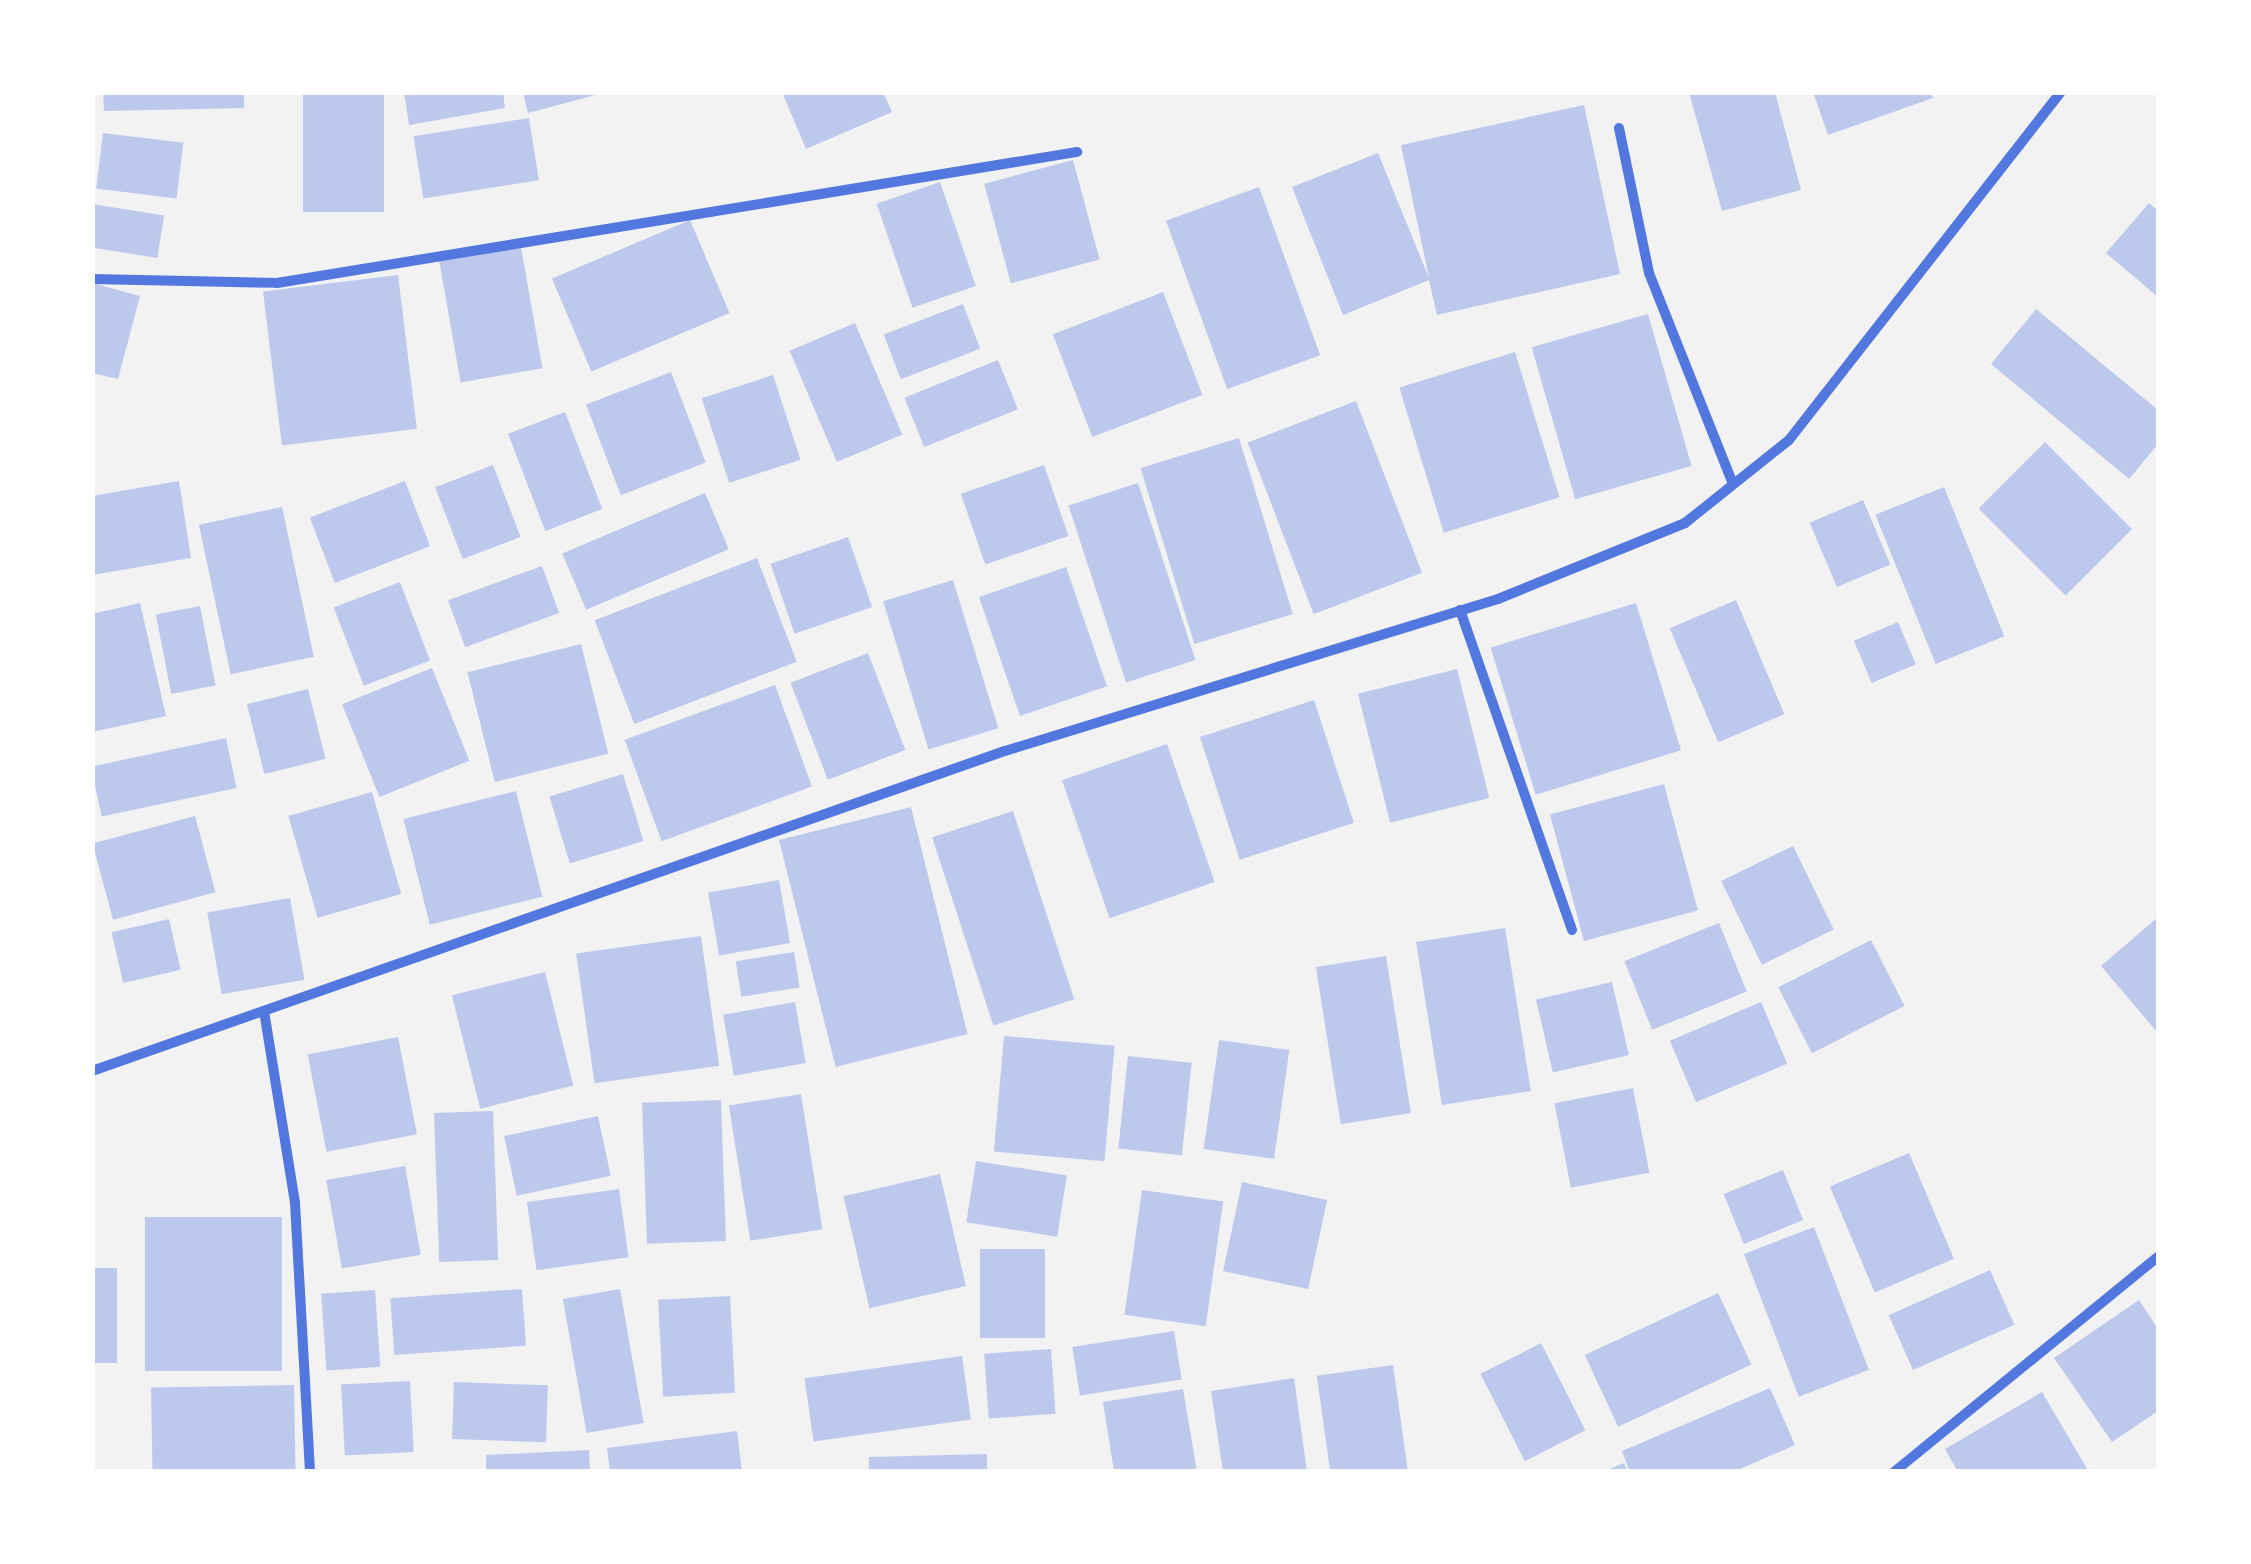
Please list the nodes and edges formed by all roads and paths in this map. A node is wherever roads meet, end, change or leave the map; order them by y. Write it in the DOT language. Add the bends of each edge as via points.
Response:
graph roads {
  1 [pos="2061,92"];
  2 [pos="1619,128"];
  3 [pos="1077,152"];
  4 [pos="92,280"];
  5 [pos="1733,484"];
  6 [pos="1460,610"];
  7 [pos="1572,930"];
  8 [pos="264,1011"];
  9 [pos="92,1071"];
  10 [pos="2158,1257"];
  11 [pos="310,1472"];
  12 [pos="1894,1472"];
  1 -- 5 [label="street" via="1789,440"];
  2 -- 5 [label="street" via="1649,273"];
  3 -- 4 [label="street" via="277,283"];
  5 -- 6 [label="street" via="1686,523"];
  6 -- 7 [label="street"];
  6 -- 8 [label="street" via="1004,752"];
  8 -- 9 [label="street"];
  8 -- 11 [label="street" via="294,1203"];
  10 -- 12 [label="street"];
}
